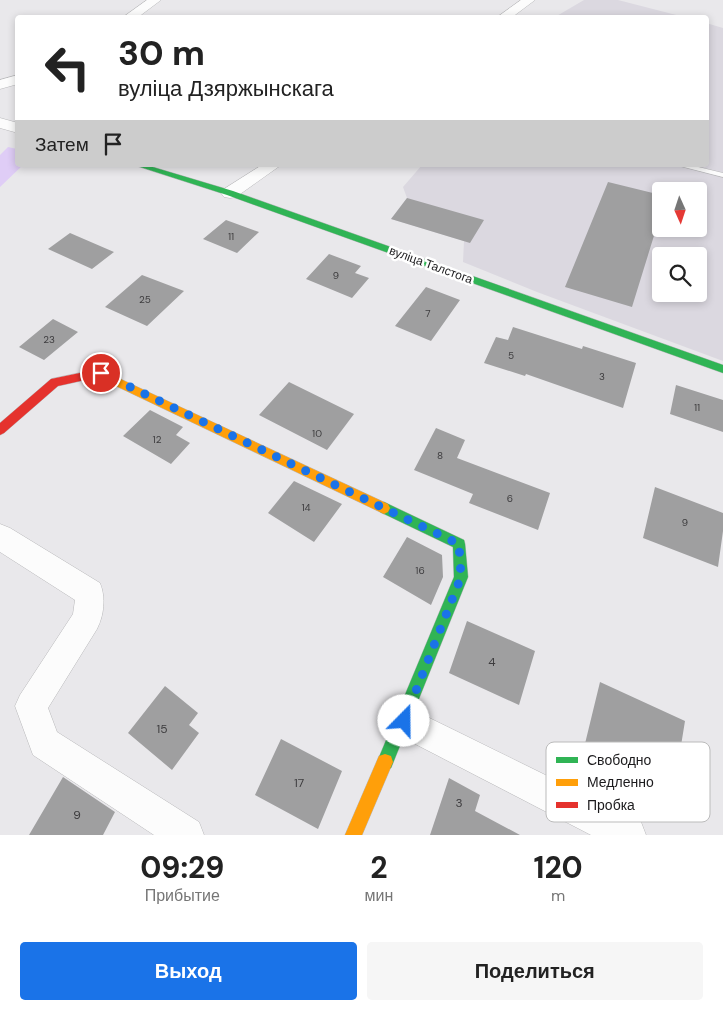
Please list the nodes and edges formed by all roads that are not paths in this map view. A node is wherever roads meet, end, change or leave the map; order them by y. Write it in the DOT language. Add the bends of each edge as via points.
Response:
graph roads {
  1 [pos="155,0"];
  2 [pos="528,0"];
  3 [pos="132,15"];
  4 [pos="506,15"];
  5 [pos="15,80"];
  6 [pos="0,85"];
  7 [pos="0,123"];
  8 [pos="15,127"];
  9 [pos="145,167"];
  10 [pos="270,167"];
  11 [pos="689,167"];
  12 [pos="723,175"];
  13 [pos="230,193"];
  14 [pos="723,369"];
  15 [pos="0,430"];
  16 [pos="0,537"];
  17 [pos="404,721"];
  18 [pos="546,793"];
  19 [pos="602,822"];
  20 [pos="186,835"];
  21 [pos="353,835"];
  22 [pos="628,835"];
  1 -- 3 [label="street"];
  2 -- 4 [label="street"];
  5 -- 6 [label="street"];
  7 -- 8 [label="street"];
  9 -- 13 [label="street, вуліца Талстога"];
  10 -- 13 [label="street"];
  11 -- 12 [label="lane"];
  13 -- 14 [label="street, вуліца Талстога"];
  15 -- 17 [label="street" via="55,382 101,373 459,544 461,577"];
  16 -- 20 [label="street" via="90,593 87,618 31,706 45,743"];
  17 -- 18 [label="street"];
  17 -- 21 [label="street"];
  19 -- 22 [label="street"];
}
